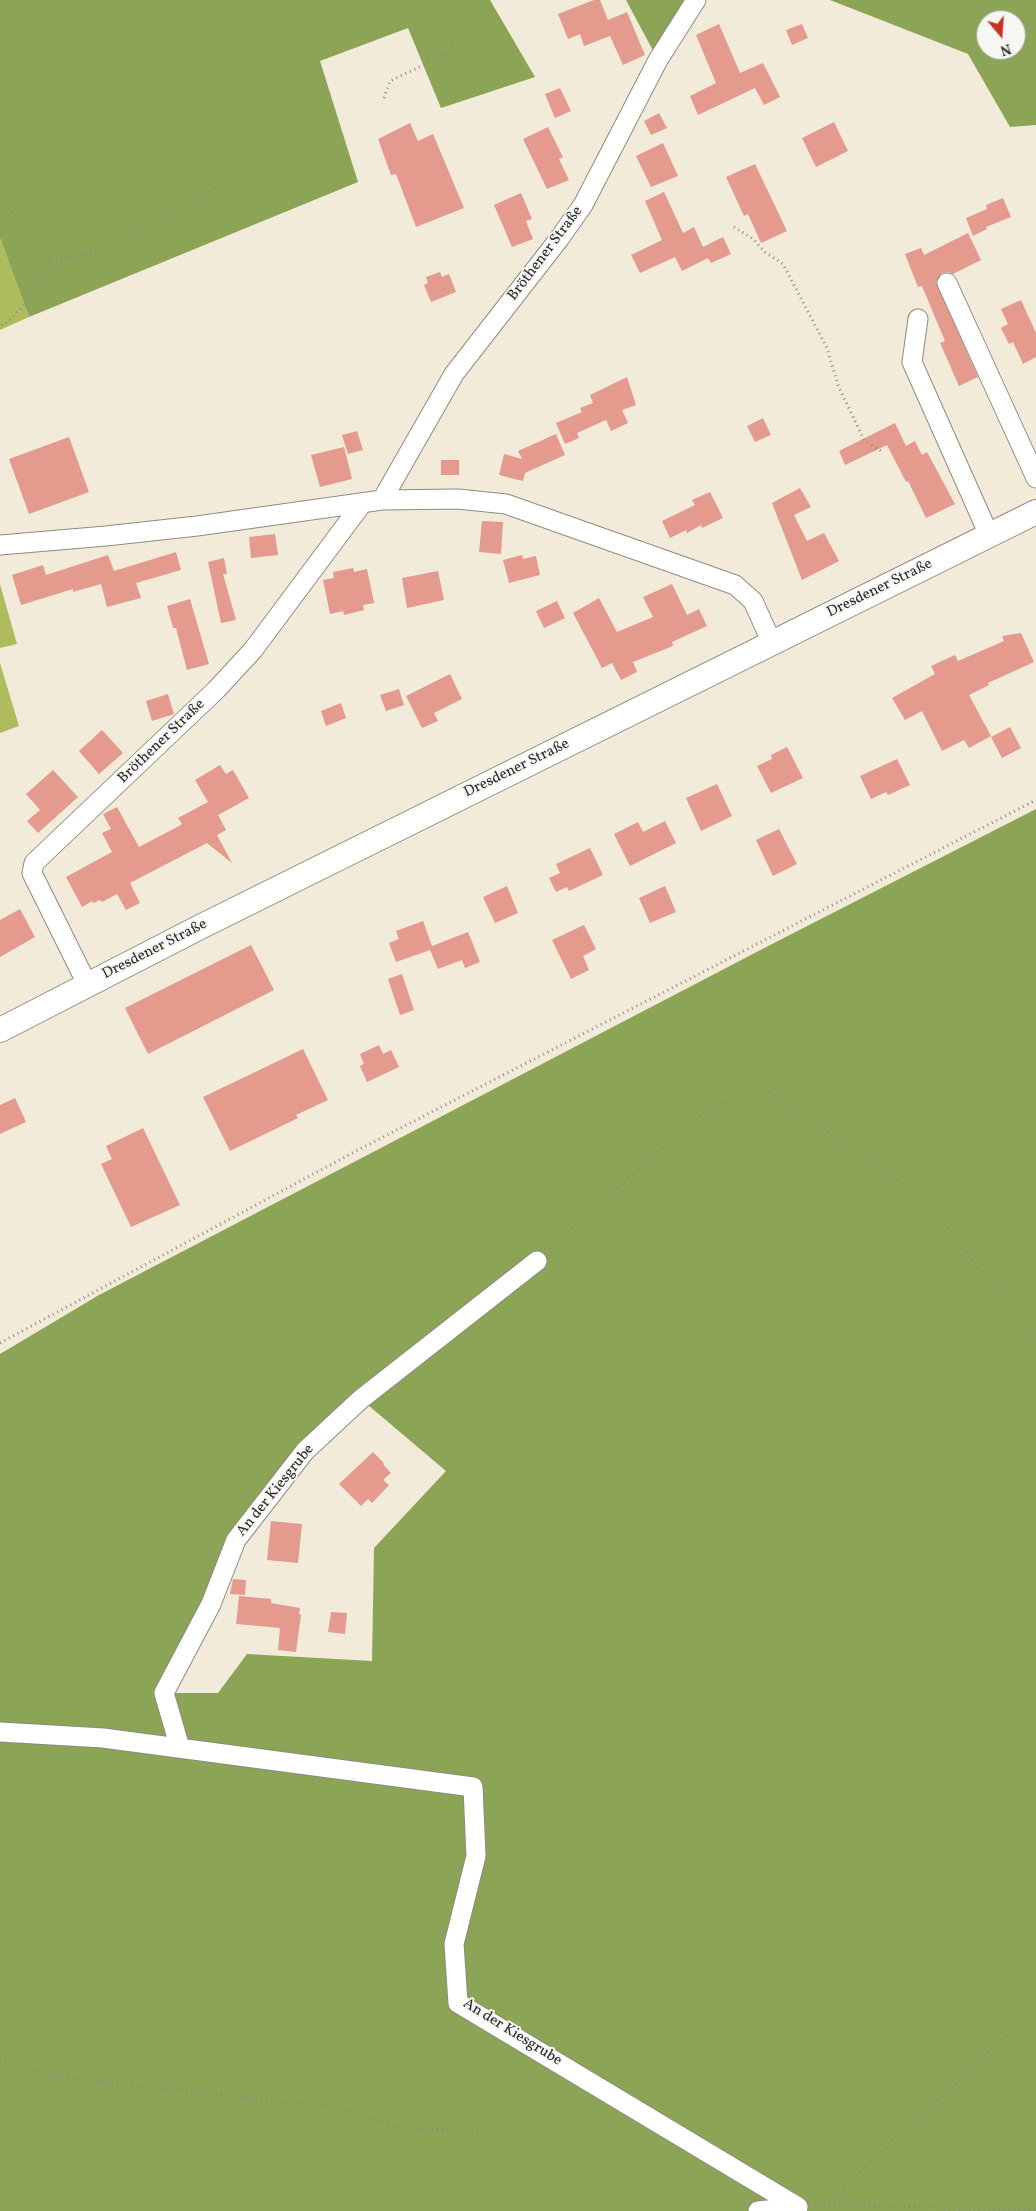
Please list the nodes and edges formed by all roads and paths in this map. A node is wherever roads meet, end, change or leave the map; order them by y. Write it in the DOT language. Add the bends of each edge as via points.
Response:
graph roads {
  1 [pos="427,0"];
  2 [pos="696,0"];
  3 [pos="384,98"];
  4 [pos="216,188"];
  5 [pos="0,195"];
  6 [pos="734,227"];
  7 [pos="52,261"];
  8 [pos="947,283"];
  9 [pos="918,318"];
  10 [pos="0,326"];
  11 [pos="884,453"];
  12 [pos="1036,478"];
  13 [pos="382,500"];
  14 [pos="361,505"];
  15 [pos="1036,512"];
  16 [pos="989,535"];
  17 [pos="0,545"];
  18 [pos="772,643"];
  19 [pos="1036,800"];
  20 [pos="87,984"];
  21 [pos="0,1030"];
  22 [pos="537,1261"];
  23 [pos="1036,1337"];
  24 [pos="0,1344"];
  25 [pos="0,1732"];
  26 [pos="180,1748"];
  27 [pos="1036,2009"];
  28 [pos="0,2059"];
  29 [pos="486,2132"];
  30 [pos="841,2204"];
  31 [pos="798,2207"];
  32 [pos="1036,2210"];
  33 [pos="758,2211"];
  1 -- 3 [label="path" via="455,50 390,81"];
  2 -- 13 [label="street, Bröthener Straße" via="658,60 583,205 454,374"];
  4 -- 7 [label="path" via="104,250"];
  5 -- 7 [label="path"];
  6 -- 11 [label="path" via="787,269 827,348 838,385 864,440"];
  7 -- 10 [label="path" via="31,298"];
  8 -- 12 [label="street"];
  9 -- 16 [label="street" via="912,362"];
  13 -- 14 [label="street"];
  13 -- 18 [label="street" via="458,499 506,504 734,585 753,601"];
  14 -- 17 [label="street" via="106,536"];
  14 -- 20 [label="street, Bröthener Straße" via="253,650 216,690 34,863 32,873"];
  15 -- 16 [label="main road, Dresdener Straße"];
  16 -- 18 [label="main road, Dresdener Straße"];
  18 -- 20 [label="main road, Dresdener Straße"];
  19 -- 24 [label="path" via="356,1151"];
  20 -- 21 [label="main road, Dresdener Straße"];
  22 -- 23 [label="path" via="697,1117 760,1085 923,1199"];
  22 -- 26 [label="street, An der Kiesgrube" via="361,1399 305,1451 236,1540 211,1604 164,1693"];
  25 -- 26 [label="street, An der Kiesgrube" via="103,1738"];
  26 -- 31 [label="street, An der Kiesgrube" via="473,1787 476,1856 454,1944 458,2003"];
  27 -- 30 [label="path" via="846,2184"];
  28 -- 29 [label="path" via="55,2077 336,2107 400,2128"];
  30 -- 31 [label="path"];
  30 -- 32 [label="path"];
  31 -- 33 [label="street"];
}
